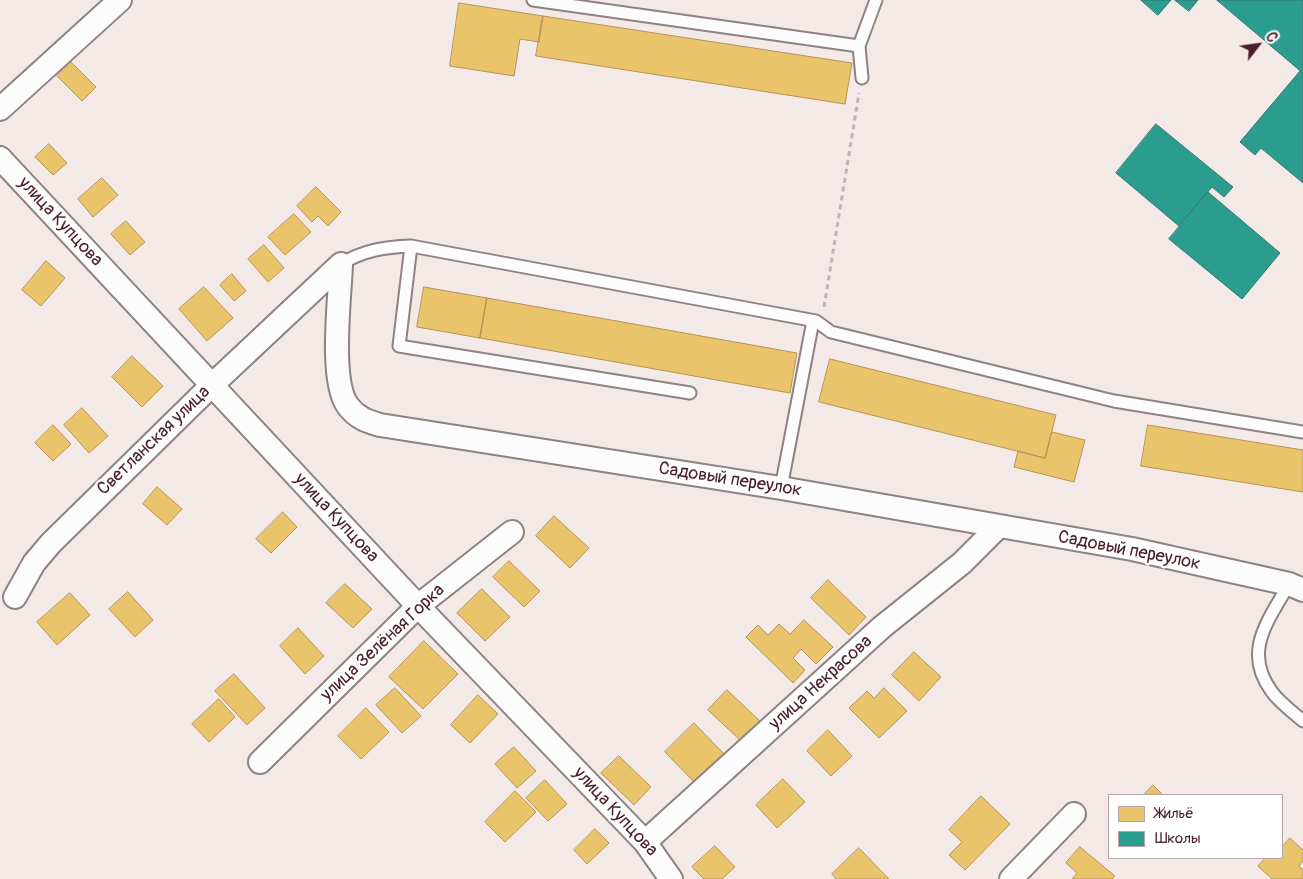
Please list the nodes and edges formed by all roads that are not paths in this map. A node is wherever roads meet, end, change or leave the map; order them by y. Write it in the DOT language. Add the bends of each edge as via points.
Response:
graph roads {
  1 [pos="120,0"];
  2 [pos="533,0"];
  3 [pos="876,0"];
  4 [pos="859,46"];
  5 [pos="862,78"];
  6 [pos="0,109"];
  7 [pos="0,158"];
  8 [pos="411,246"];
  9 [pos="341,264"];
  10 [pos="818,323"];
  11 [pos="212,385"];
  12 [pos="690,392"];
  13 [pos="1303,432"];
  14 [pos="781,488"];
  15 [pos="998,527"];
  16 [pos="512,532"];
  17 [pos="1296,587"];
  18 [pos="15,597"];
  19 [pos="418,606"];
  20 [pos="1303,721"];
  21 [pos="260,762"];
  22 [pos="1074,814"];
  23 [pos="645,842"];
  24 [pos="671,879"];
  25 [pos="1011,879"];
  1 -- 6 [label="street"];
  2 -- 4 [label="lane"];
  3 -- 4 [label="lane"];
  4 -- 5 [label="lane"];
  7 -- 11 [label="street, улица Купцова"];
  8 -- 9 [label="lane" via="380,248 358,254"];
  8 -- 10 [label="lane"];
  8 -- 12 [label="lane" via="399,346"];
  9 -- 11 [label="street, Светланская улица"];
  9 -- 14 [label="street, Садовый переулок" via="337,368 347,406 361,419 390,427"];
  10 -- 13 [label="lane" via="832,332 1114,401"];
  10 -- 14 [label="lane" via="812,326"];
  11 -- 18 [label="street, Светланская улица" via="51,543 34,563"];
  11 -- 19 [label="street, улица Купцова"];
  14 -- 15 [label="street, Садовый переулок"];
  15 -- 17 [label="street, Садовый переулок" via="1132,549"];
  15 -- 23 [label="street, улица Некрасова" via="962,563 882,627"];
  16 -- 19 [label="street, улица Зелёная Горка"];
  17 -- 20 [label="lane" via="1258,644 1258,663 1273,694"];
  19 -- 21 [label="street, улица Зелёная Горка"];
  19 -- 23 [label="street, улица Купцова"];
  22 -- 25 [label="street"];
  23 -- 24 [label="street, улица Купцова"];
}
